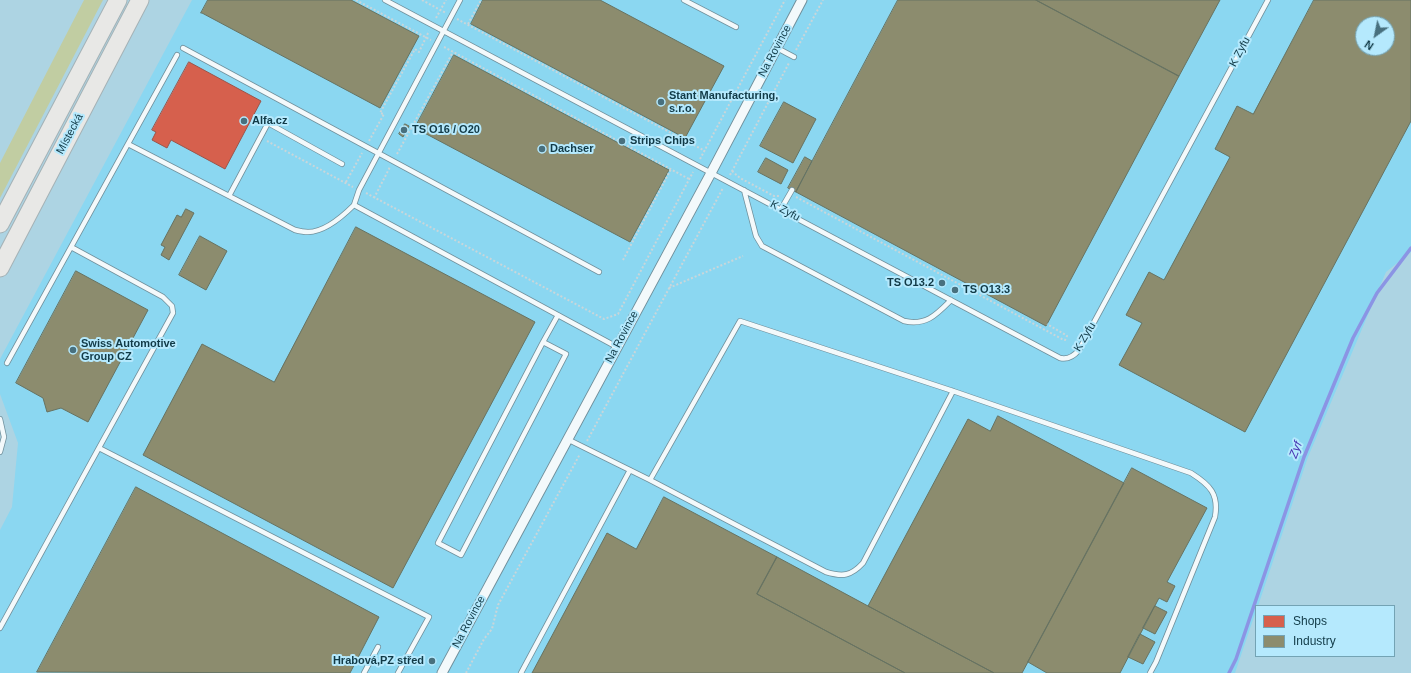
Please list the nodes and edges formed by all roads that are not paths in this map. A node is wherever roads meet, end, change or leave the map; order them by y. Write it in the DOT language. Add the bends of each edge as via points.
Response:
graph roads {
  1 [pos="118,0"];
  2 [pos="140,0"];
  3 [pos="385,0"];
  4 [pos="460,0"];
  5 [pos="684,0"];
  6 [pos="802,0"];
  7 [pos="1268,0"];
  8 [pos="736,27"];
  9 [pos="443,32"];
  10 [pos="183,48"];
  11 [pos="776,48"];
  12 [pos="176,55"];
  13 [pos="794,57"];
  14 [pos="128,144"];
  15 [pos="378,154"];
  16 [pos="342,164"];
  17 [pos="711,173"];
  18 [pos="744,190"];
  19 [pos="791,192"];
  20 [pos="229,196"];
  21 [pos="354,205"];
  22 [pos="782,209"];
  23 [pos="0,224"];
  24 [pos="71,247"];
  25 [pos="0,268"];
  26 [pos="599,272"];
  27 [pos="951,300"];
  28 [pos="558,315"];
  29 [pos="544,342"];
  30 [pos="617,347"];
  31 [pos="7,363"];
  32 [pos="953,391"];
  33 [pos="0,419"];
  34 [pos="568,439"];
  35 [pos="99,448"];
  36 [pos="0,452"];
  37 [pos="630,470"];
  38 [pos="650,480"];
  39 [pos="0,628"];
  40 [pos="378,647"];
  41 [pos="364,673"];
  42 [pos="398,673"];
  43 [pos="442,673"];
  44 [pos="521,673"];
  45 [pos="1150,673"];
  1 -- 23 [label="highway, Místecká"];
  2 -- 25 [label="highway, Místecká"];
  3 -- 9 [label="lane, K Zyfu"];
  4 -- 9 [label="lane"];
  5 -- 8 [label="lane"];
  6 -- 11 [label="street, Na Rovince"];
  7 -- 27 [label="lane, K Zyfu" via="1077,352 1070,358 1060,358"];
  9 -- 15 [label="lane"];
  9 -- 17 [label="lane, K Zyfu"];
  10 -- 15 [label="lane"];
  11 -- 13 [label="lane"];
  11 -- 17 [label="street, Na Rovince"];
  12 -- 14 [label="lane"];
  14 -- 20 [label="lane"];
  14 -- 24 [label="lane"];
  15 -- 21 [label="lane"];
  15 -- 26 [label="lane"];
  16 -- 20 [label="lane" via="268,123"];
  17 -- 18 [label="lane, K Zyfu"];
  17 -- 30 [label="street, Na Rovince"];
  18 -- 22 [label="lane, K Zyfu"];
  18 -- 27 [label="lane" via="756,236 762,246 882,310 912,323 933,317"];
  19 -- 22 [label="lane"];
  20 -- 21 [label="lane" via="295,230 308,232 320,230 343,216"];
  21 -- 28 [label="lane"];
  22 -- 27 [label="lane, K Zyfu"];
  24 -- 31 [label="lane"];
  24 -- 35 [label="lane" via="163,297 172,306 173,313"];
  28 -- 29 [label="lane"];
  28 -- 30 [label="lane"];
  29 -- 29 [label="lane" via="438,543 461,555 566,354"];
  30 -- 34 [label="street, Na Rovince"];
  32 -- 38 [label="lane" via="740,321"];
  32 -- 38 [label="lane" via="863,563 850,574 842,576 826,572"];
  32 -- 45 [label="lane" via="1191,473 1207,484 1215,496 1215,517"];
  33 -- 36 [label="lane" via="4,437"];
  34 -- 37 [label="lane"];
  34 -- 43 [label="street, Na Rovince"];
  35 -- 39 [label="lane"];
  35 -- 42 [label="lane" via="429,617"];
  37 -- 38 [label="lane"];
  37 -- 44 [label="lane"];
  40 -- 41 [label="lane"];
}
